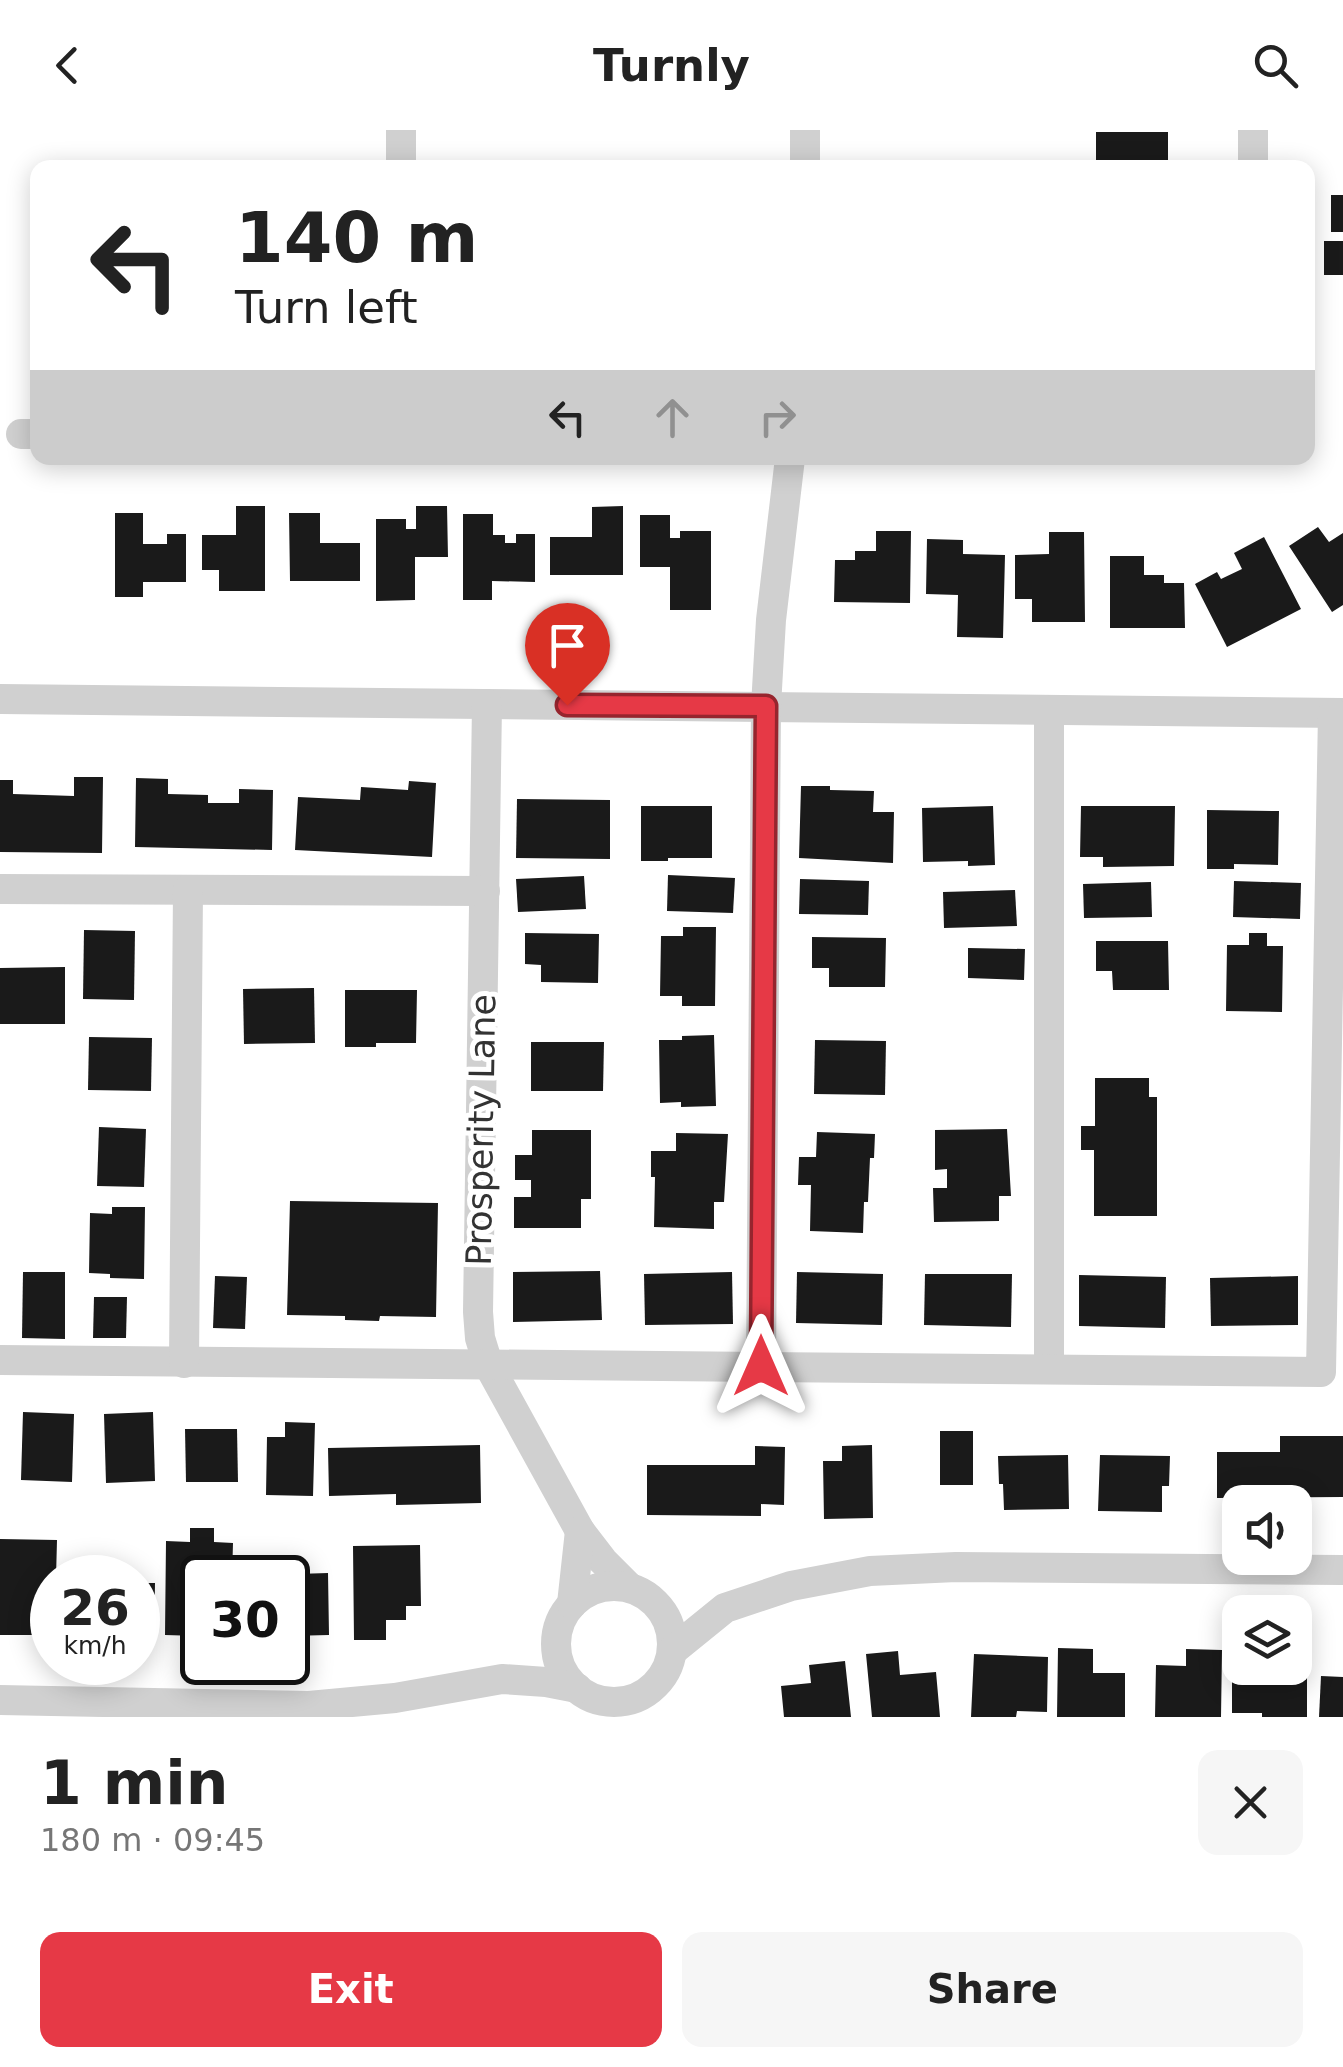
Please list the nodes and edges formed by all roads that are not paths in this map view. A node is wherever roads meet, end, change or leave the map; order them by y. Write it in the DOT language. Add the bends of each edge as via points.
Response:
graph roads {
  1 [pos="402,130"];
  2 [pos="806,130"];
  3 [pos="1253,130"];
  4 [pos="402,160"];
  5 [pos="805,160"];
  6 [pos="1253,160"];
  7 [pos="789,465"];
  8 [pos="0,700"];
  9 [pos="487,704"];
  10 [pos="766,706"];
  11 [pos="1049,710"];
  12 [pos="1338,713"];
  13 [pos="0,889"];
  14 [pos="188,890"];
  15 [pos="485,891"];
  16 [pos="1335,981"];
  17 [pos="0,1360"];
  18 [pos="184,1362"];
  19 [pos="488,1364"];
  20 [pos="761,1366"];
  21 [pos="1049,1369"];
  22 [pos="580,1531"];
  23 [pos="1343,1570"];
  24 [pos="642,1595"];
  25 [pos="572,1604"];
  26 [pos="725,1608"];
  27 [pos="557,1634"];
  28 [pos="672,1651"];
  29 [pos="502,1678"];
  30 [pos="656,1684"];
  31 [pos="0,1700"];
  32 [pos="598,1702"];
  33 [pos="309,1711"];
  34 [pos="653,1717"];
  1 -- 4 [label="street"];
  2 -- 5 [label="street"];
  3 -- 6 [label="street"];
  7 -- 10 [label="street"];
  8 -- 9 [label="street"];
  9 -- 10 [label="street"];
  9 -- 15 [label="street, Prosperity Lane"];
  10 -- 11 [label="street"];
  10 -- 20 [label="street"];
  11 -- 12 [label="street"];
  11 -- 21 [label="street"];
  12 -- 16 [label="street"];
  13 -- 14 [label="street"];
  14 -- 15 [label="street"];
  14 -- 18 [label="street"];
  15 -- 19 [label="street, Prosperity Lane" via="478,1312"];
  16 -- 21 [label="street" via="1320,1372"];
  17 -- 18 [label="street"];
  18 -- 19 [label="street"];
  19 -- 20 [label="street"];
  19 -- 22 [label="street, Prosperity Lane"];
  20 -- 21 [label="street"];
  22 -- 24 [label="street, Prosperity Lane" via="602,1561"];
  22 -- 25 [label="street"];
  23 -- 26 [label="street" via="909,1568 832,1577"];
  24 -- 25 [label="street" via="603,1587"];
  24 -- 26 [label="street"];
  24 -- 28 [label="street" via="669,1624"];
  25 -- 27 [label="street"];
  26 -- 28 [label="street"];
  27 -- 29 [label="street"];
  27 -- 32 [label="street" via="560,1664"];
  28 -- 30 [label="street"];
  29 -- 32 [label="street" via="546,1682"];
  29 -- 33 [label="street"];
  30 -- 32 [label="street" via="625,1701"];
  30 -- 34 [label="street"];
  31 -- 33 [label="street"];
}
